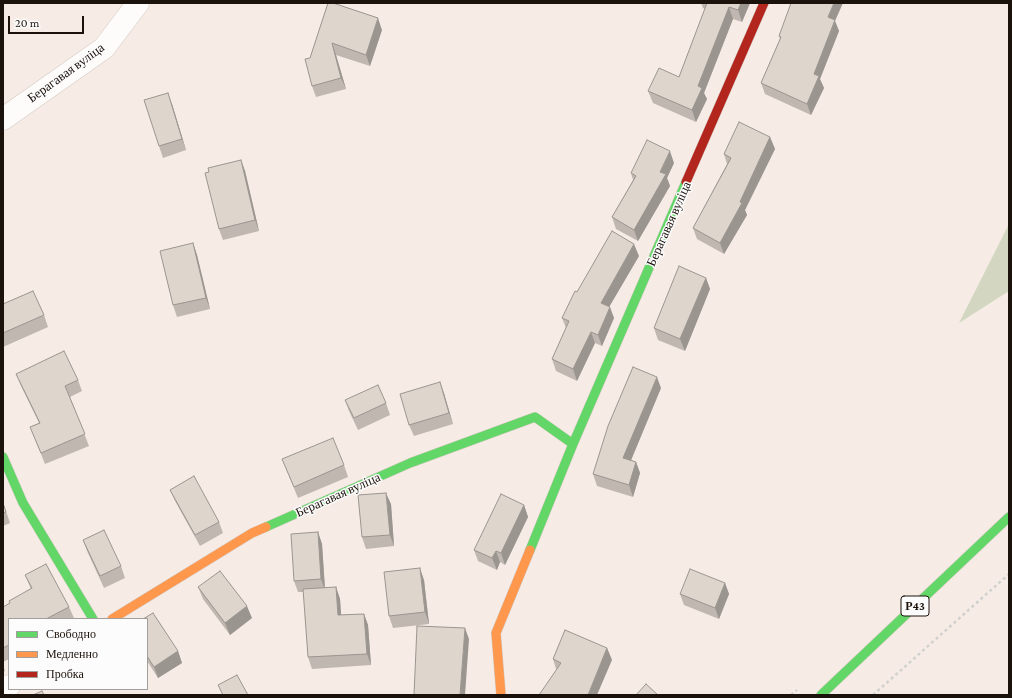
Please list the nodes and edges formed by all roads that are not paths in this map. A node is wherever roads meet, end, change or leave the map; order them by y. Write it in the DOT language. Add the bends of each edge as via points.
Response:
graph roads {
  1 [pos="138,3"];
  2 [pos="764,3"];
  3 [pos="3,119"];
  4 [pos="573,444"];
  5 [pos="3,457"];
  6 [pos="1009,517"];
  7 [pos="92,618"];
  8 [pos="114,618"];
  9 [pos="502,695"];
  10 [pos="822,695"];
  1 -- 3 [label="street, Берагавая вуліца" via="104,48"];
  2 -- 4 [label="street, Берагавая вуліца"];
  4 -- 8 [label="street, Берагавая вуліца" via="535,417 410,463 252,532"];
  4 -- 9 [label="street, Берагавая вуліца" via="496,634"];
  5 -- 7 [label="street" via="23,503"];
  6 -- 10 [label="street, Р43"];
}
